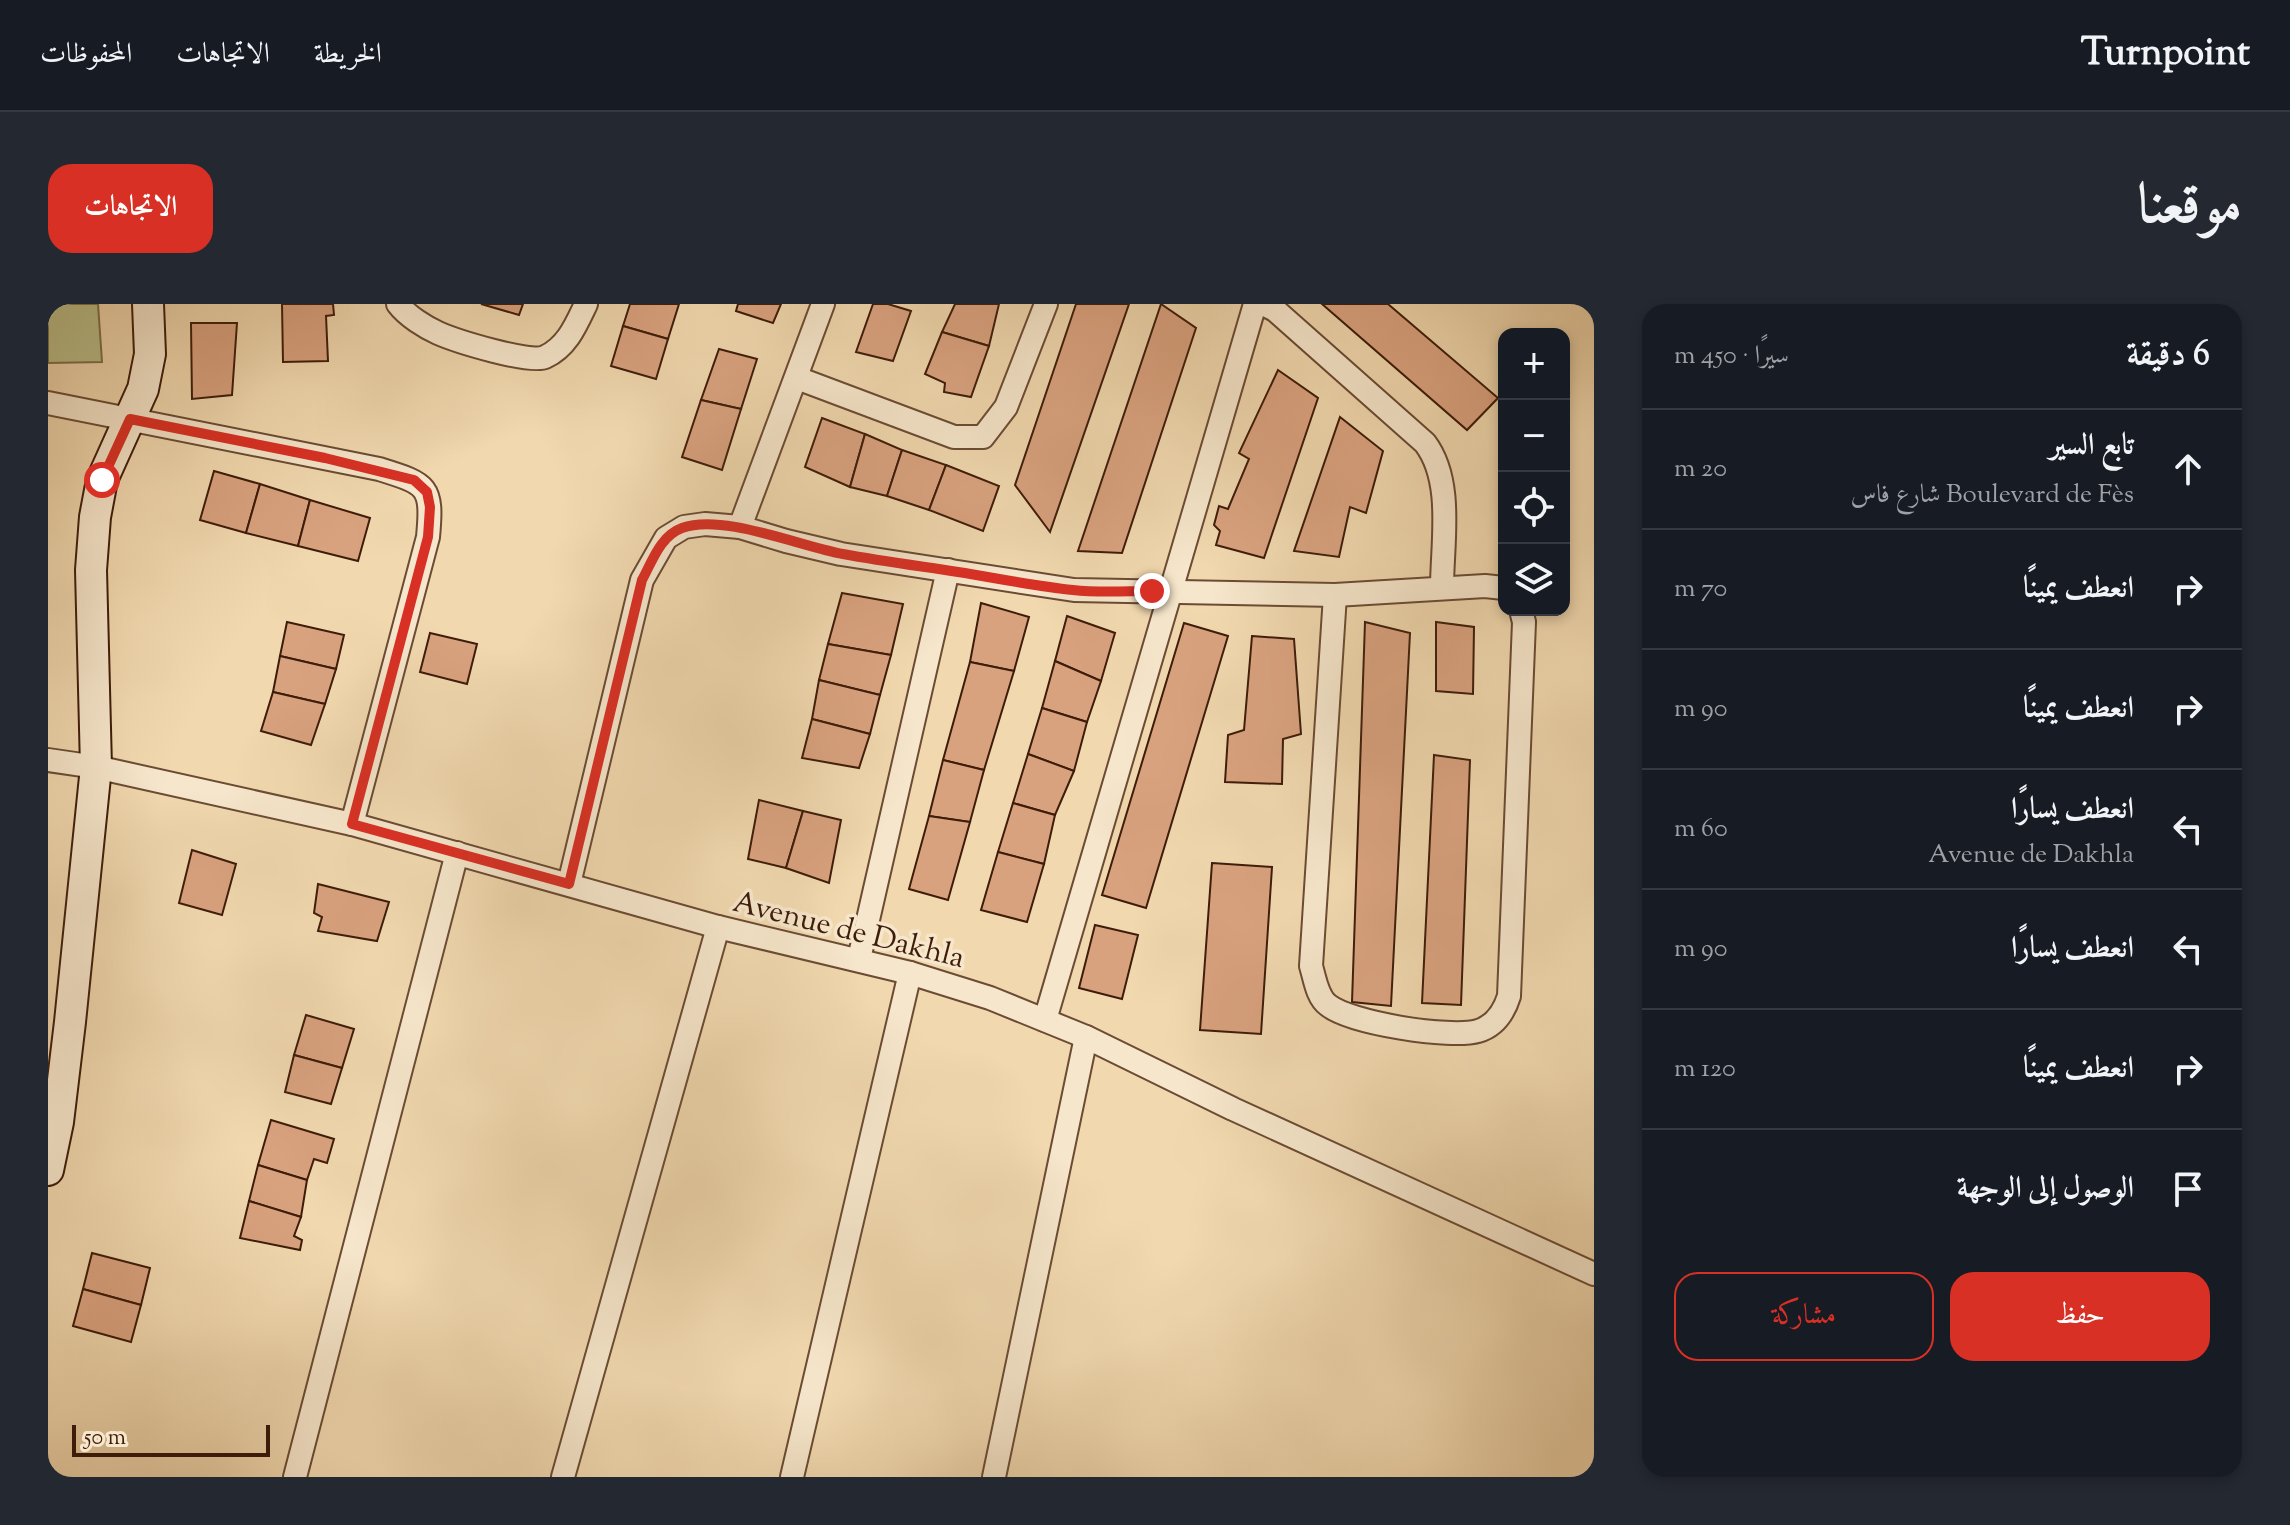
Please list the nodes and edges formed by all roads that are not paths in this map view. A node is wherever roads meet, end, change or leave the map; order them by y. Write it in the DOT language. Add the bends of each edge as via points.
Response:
graph roads {
  1 [pos="148,304"];
  2 [pos="398,304"];
  3 [pos="586,304"];
  4 [pos="823,304"];
  5 [pos="1046,304"];
  6 [pos="1255,304"];
  7 [pos="1263,304"];
  8 [pos="797,378"];
  9 [pos="48,403"];
  10 [pos="130,419"];
  11 [pos="740,527"];
  12 [pos="948,570"];
  13 [pos="1442,588"];
  14 [pos="1498,588"];
  15 [pos="1171,592"];
  16 [pos="1335,595"];
  17 [pos="1522,616"];
  18 [pos="48,760"];
  19 [pos="96,767"];
  20 [pos="352,824"];
  21 [pos="457,853"];
  22 [pos="569,884"];
  23 [pos="718,927"];
  24 [pos="859,959"];
  25 [pos="910,973"];
  26 [pos="1045,1020"];
  27 [pos="1086,1037"];
  28 [pos="48,1170"];
  29 [pos="1594,1274"];
  30 [pos="295,1477"];
  31 [pos="563,1477"];
  32 [pos="792,1477"];
  33 [pos="994,1477"];
  1 -- 10 [label="main road" via="150,354"];
  2 -- 3 [label="street" via="438,333 523,359 543,358 561,347"];
  4 -- 8 [label="street"];
  5 -- 8 [label="street" via="1006,407 983,437 954,437"];
  6 -- 15 [label="street"];
  7 -- 13 [label="street" via="1436,457 1443,486"];
  8 -- 11 [label="street"];
  9 -- 10 [label="street"];
  10 -- 19 [label="main road" via="102,480 95,517 91,570"];
  10 -- 20 [label="street" via="379,469 414,480 427,492 428,537"];
  11 -- 12 [label="street" via="841,554"];
  11 -- 22 [label="street" via="705,524 674,531 642,580"];
  12 -- 15 [label="street" via="1074,590"];
  12 -- 24 [label="street"];
  13 -- 14 [label="street"];
  13 -- 16 [label="street"];
  15 -- 16 [label="street"];
  15 -- 26 [label="street"];
  16 -- 17 [label="street" via="1311,966 1326,1004 1346,1015 1453,1033 1493,1024 1509,996"];
  18 -- 19 [label="street, Avenue de Dakhla"];
  19 -- 20 [label="street, Avenue de Dakhla"];
  19 -- 28 [label="main road" via="70,1022"];
  20 -- 21 [label="street, Avenue de Dakhla"];
  21 -- 22 [label="street, Avenue de Dakhla"];
  21 -- 30 [label="street"];
  22 -- 23 [label="street, Avenue de Dakhla"];
  23 -- 24 [label="street, Avenue de Dakhla"];
  23 -- 31 [label="street"];
  24 -- 25 [label="street, Avenue de Dakhla"];
  25 -- 26 [label="street, Avenue de Dakhla"];
  25 -- 32 [label="street"];
  26 -- 27 [label="street, Avenue de Dakhla"];
  27 -- 29 [label="street, Avenue de Dakhla"];
  27 -- 33 [label="street"];
}
